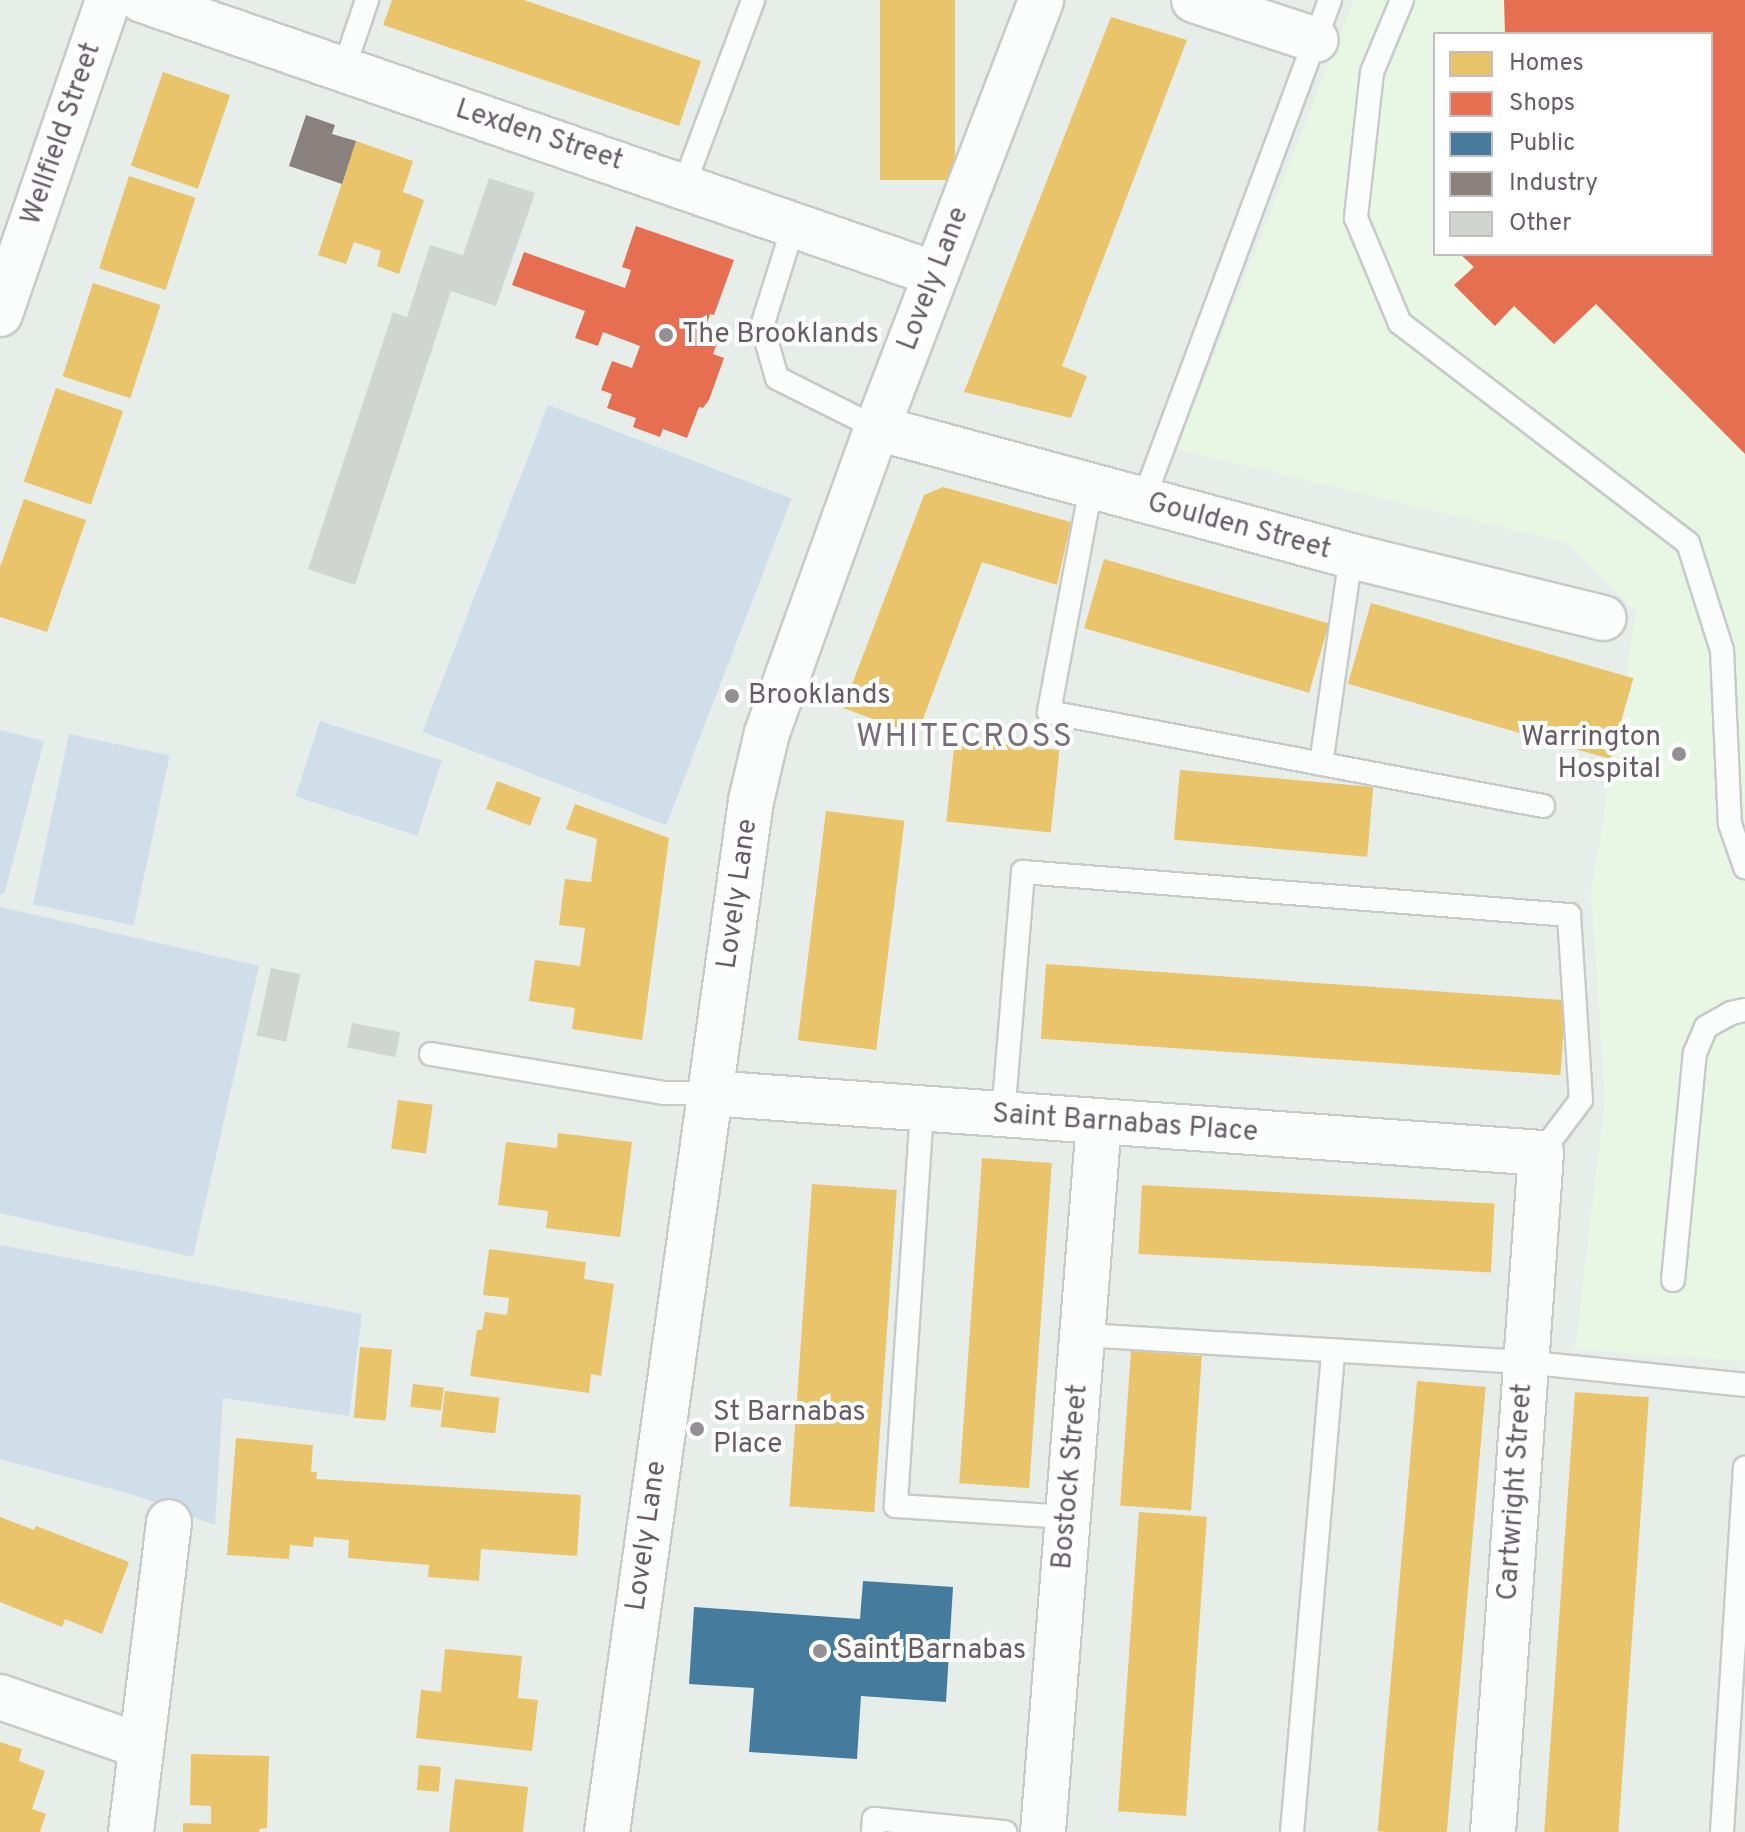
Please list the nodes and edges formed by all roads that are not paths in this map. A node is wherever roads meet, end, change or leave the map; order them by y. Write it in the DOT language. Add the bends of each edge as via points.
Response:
graph roads {
  1 [pos="108,0"];
  2 [pos="142,0"];
  3 [pos="367,0"];
  4 [pos="753,0"];
  5 [pos="1041,0"];
  6 [pos="1194,0"];
  7 [pos="1402,0"];
  8 [pos="1323,20"];
  9 [pos="343,71"];
  10 [pos="684,185"];
  11 [pos="794,224"];
  12 [pos="935,274"];
  13 [pos="0,314"];
  14 [pos="877,428"];
  15 [pos="1091,487"];
  16 [pos="1143,501"];
  17 [pos="1351,556"];
  18 [pos="1604,618"];
  19 [pos="1321,764"];
  20 [pos="1543,806"];
  21 [pos="1745,867"];
  22 [pos="1745,1010"];
  23 [pos="431,1054"];
  24 [pos="709,1093"];
  25 [pos="922,1110"];
  26 [pos="1003,1116"];
  27 [pos="1099,1122"];
  28 [pos="1541,1153"];
  29 [pos="1673,1280"];
  30 [pos="1083,1335"];
  31 [pos="1333,1352"];
  32 [pos="1524,1362"];
  33 [pos="1745,1385"];
  34 [pos="1745,1468"];
  35 [pos="1068,1517"];
  36 [pos="169,1522"];
  37 [pos="0,1697"];
  38 [pos="141,1746"];
  39 [pos="131,1832"];
  40 [pos="607,1832"];
  41 [pos="873,1832"];
  42 [pos="1005,1832"];
  43 [pos="1043,1832"];
  44 [pos="1292,1832"];
  45 [pos="1493,1832"];
  46 [pos="1722,1832"];
  1 -- 13 [label="street, Wellfield Street"];
  2 -- 9 [label="street, Lexden Street"];
  3 -- 9 [label="lane"];
  4 -- 10 [label="lane"];
  5 -- 12 [label="street, Lovely Lane"];
  6 -- 8 [label="street"];
  7 -- 21 [label="lane" via="1372,72 1356,218 1400,323 1688,543 1722,650 1730,824"];
  8 -- 16 [label="lane"];
  9 -- 10 [label="street, Lexden Street"];
  10 -- 11 [label="street, Lexden Street"];
  11 -- 12 [label="street, Lexden Street"];
  11 -- 14 [label="lane" via="762,326 777,378"];
  12 -- 14 [label="street, Lovely Lane"];
  14 -- 15 [label="street, Goulden Street"];
  14 -- 24 [label="street, Lovely Lane" via="767,733 751,801"];
  15 -- 16 [label="street, Goulden Street"];
  15 -- 19 [label="lane" via="1049,712"];
  16 -- 17 [label="street, Goulden Street"];
  17 -- 18 [label="street, Goulden Street"];
  17 -- 19 [label="lane"];
  19 -- 20 [label="lane"];
  22 -- 29 [label="lane" via="1706,1027 1695,1053"];
  23 -- 24 [label="lane" via="665,1093"];
  24 -- 25 [label="street, Saint Barnabas Place"];
  24 -- 40 [label="street, Lovely Lane"];
  25 -- 26 [label="street, Saint Barnabas Place"];
  25 -- 35 [label="lane" via="896,1506"];
  26 -- 27 [label="street, Saint Barnabas Place"];
  26 -- 28 [label="lane" via="1023,872 1569,915 1581,1100"];
  27 -- 28 [label="street, Saint Barnabas Place"];
  27 -- 30 [label="street, Bostock Street"];
  28 -- 32 [label="street, Cartwright Street"];
  30 -- 31 [label="lane"];
  30 -- 35 [label="street, Bostock Street"];
  31 -- 32 [label="lane"];
  31 -- 44 [label="lane"];
  32 -- 33 [label="lane"];
  32 -- 45 [label="street, Cartwright Street"];
  34 -- 46 [label="lane"];
  35 -- 43 [label="street, Bostock Street"];
  36 -- 38 [label="street"];
  37 -- 38 [label="street"];
  38 -- 39 [label="street"];
  41 -- 42 [label="lane" via="874,1819"];
}
